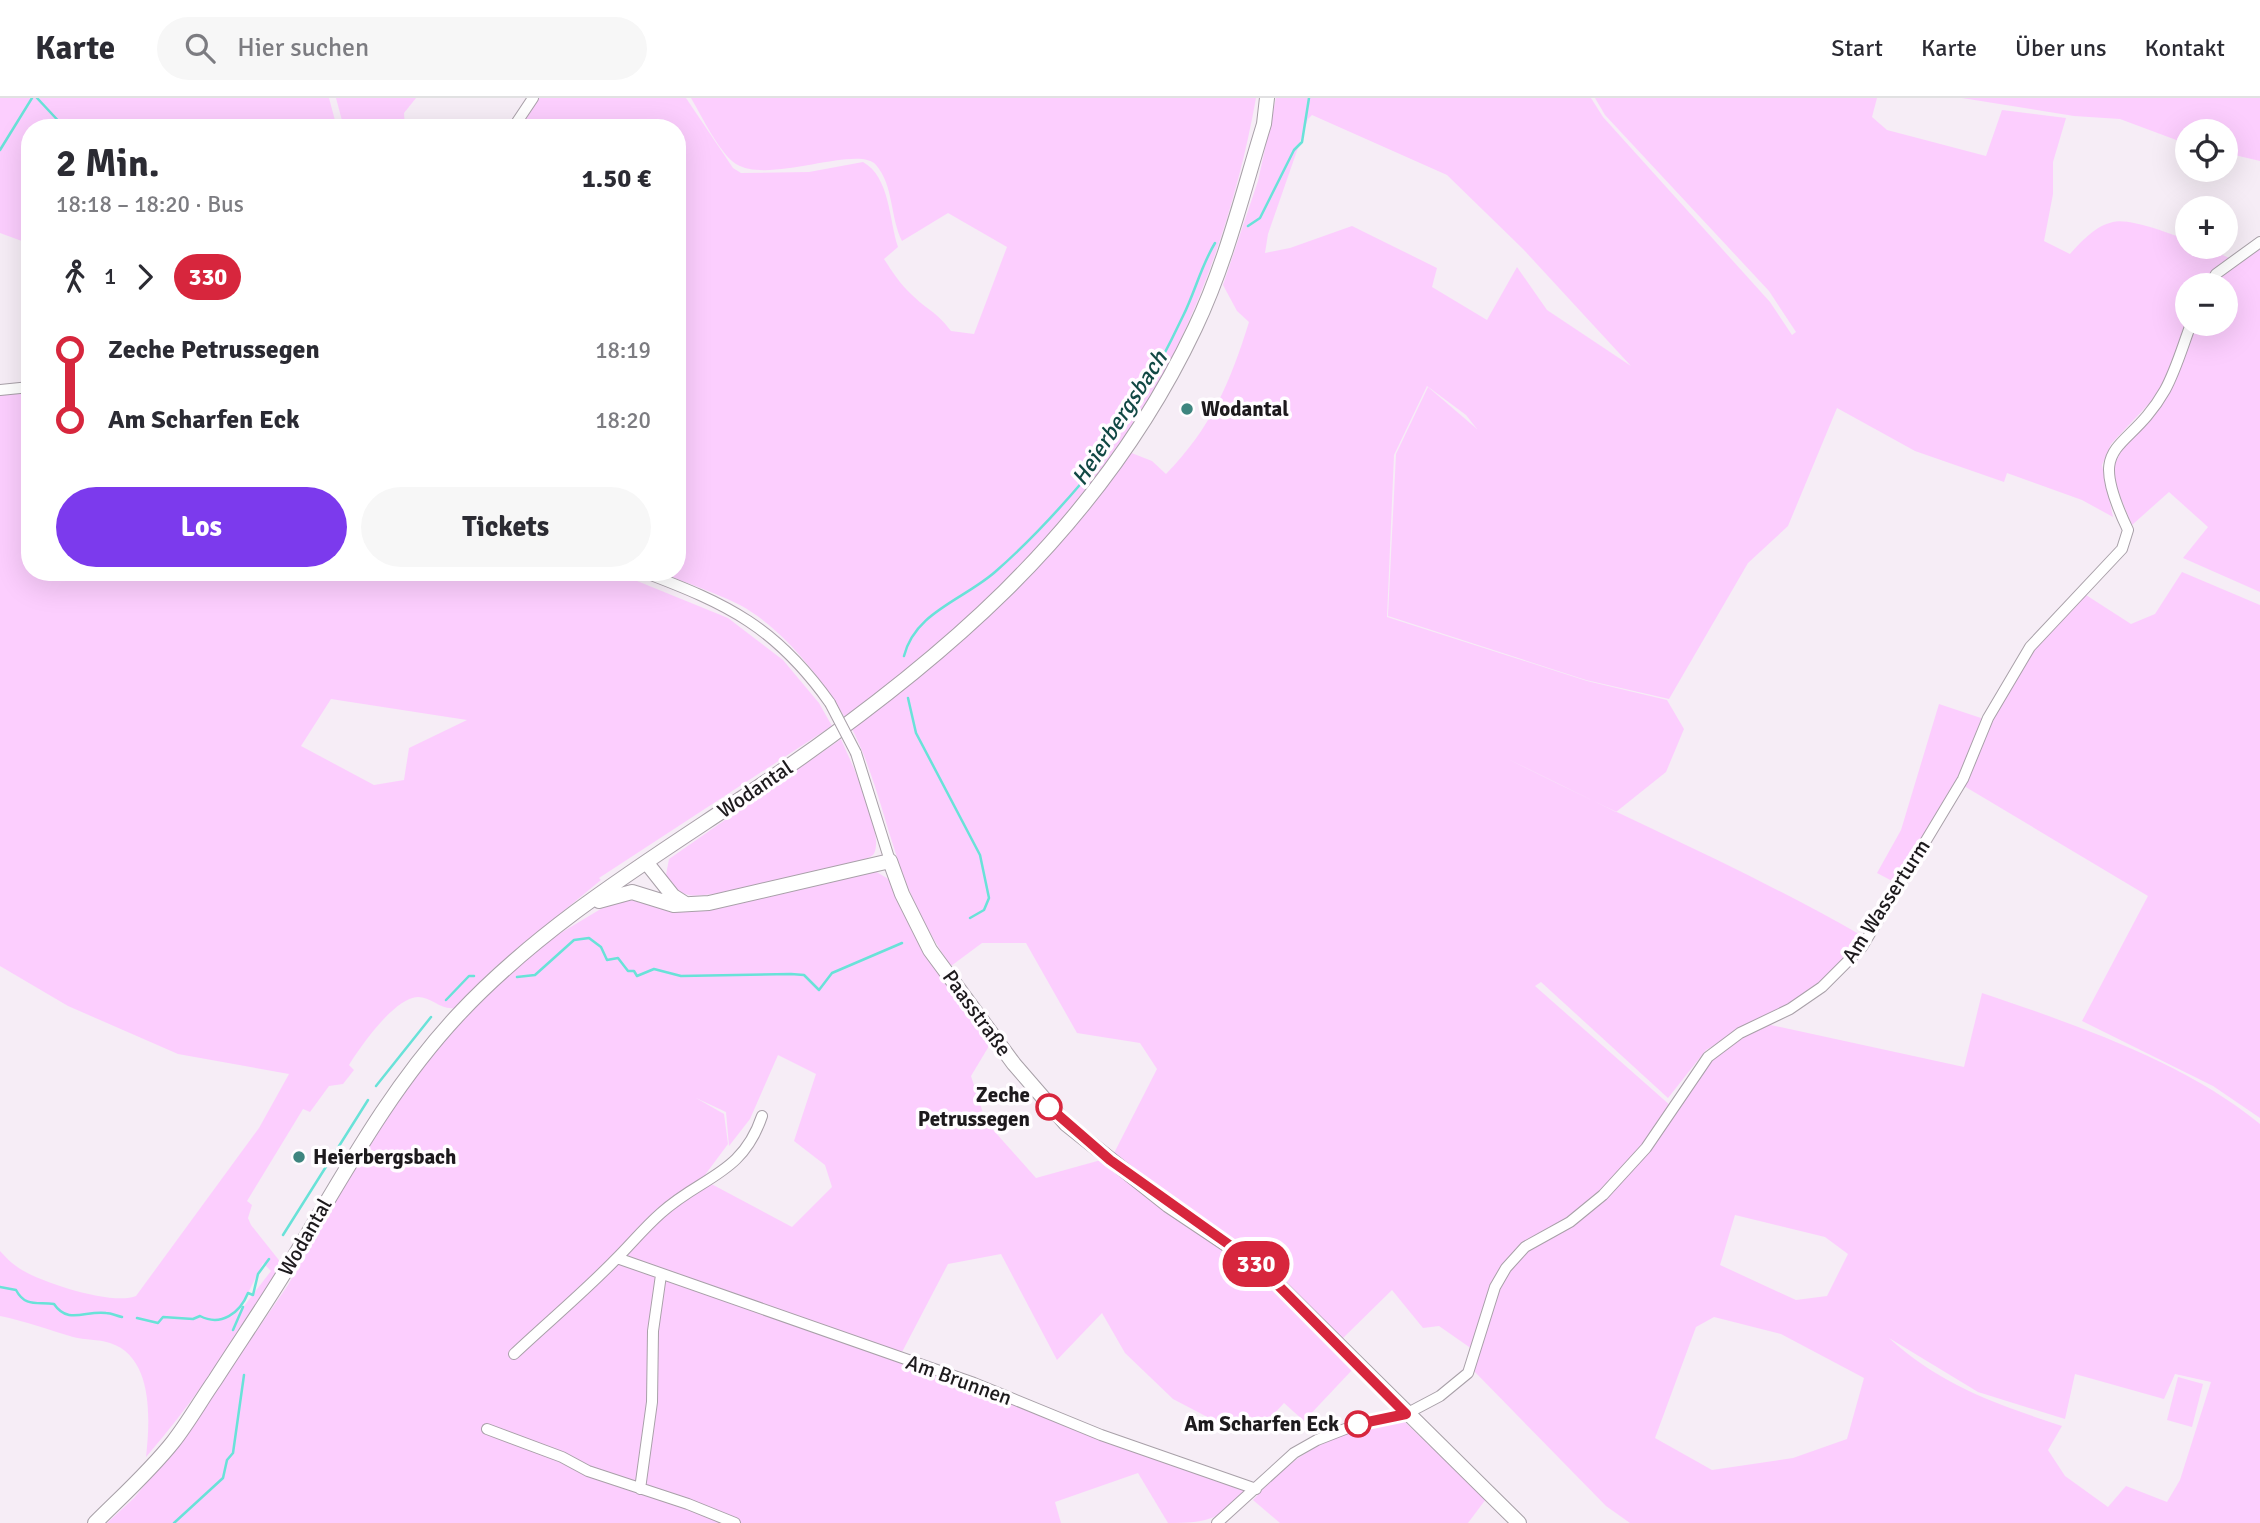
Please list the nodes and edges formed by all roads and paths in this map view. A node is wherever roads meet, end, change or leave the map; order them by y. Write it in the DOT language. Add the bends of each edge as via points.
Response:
graph roads {
  1 [pos="533,98"];
  2 [pos="1268,98"];
  3 [pos="519,119"];
  4 [pos="2260,242"];
  5 [pos="2217,273"];
  6 [pos="2186,336"];
  7 [pos="21,388"];
  8 [pos="0,390"];
  9 [pos="665,581"];
  10 [pos="890,861"];
  11 [pos="646,862"];
  12 [pos="633,871"];
  13 [pos="652,897"];
  14 [pos="684,903"];
  15 [pos="587,905"];
  16 [pos="762,1116"];
  17 [pos="617,1258"];
  18 [pos="661,1275"];
  19 [pos="514,1354"];
  20 [pos="1406,1414"];
  21 [pos="487,1429"];
  22 [pos="640,1489"];
  23 [pos="1256,1489"];
  24 [pos="95,1523"];
  25 [pos="735,1523"];
  26 [pos="1217,1523"];
  27 [pos="1519,1523"];
  1 -- 3 [label="street"];
  2 -- 11 [label="main road, Wodantal" via="1214,285 1194,330 1133,440 1087,500 1000,599 926,665 810,751"];
  4 -- 5 [label="street"];
  6 -- 20 [label="street, Am Wasserturm" via="2165,390 2115,447 2107,464 2117,508 2128,530 2122,549 2030,647 1989,718 1963,779 1862,947 1822,987 1790,1009 1740,1033 1708,1058 1646,1148 1603,1195 1570,1222 1525,1247 1506,1268 1495,1287 1468,1373 1440,1396"];
  7 -- 8 [label="street"];
  9 -- 10 [label="street, Paasstraße, bridge" via="732,609 760,628 830,703 856,753"];
  10 -- 14 [label="main road, Wodantal" via="709,903"];
  10 -- 20 [label="main road, Paasstraße" via="930,950 1020,1072 1066,1124 1168,1205 1259,1266"];
  11 -- 12 [label="main road, Wodantal"];
  11 -- 14 [label="main road"];
  12 -- 13 [label="main road"];
  12 -- 15 [label="main road, Wodantal"];
  13 -- 14 [label="main road, Wodantal" via="674,905"];
  13 -- 15 [label="main road, Wodantal" via="625,893"];
  15 -- 24 [label="main road, Wodantal" via="489,984 420,1057 173,1442"];
  16 -- 17 [label="street" via="755,1137 734,1163 661,1213"];
  17 -- 18 [label="street, Am Brunnen"];
  17 -- 19 [label="street"];
  18 -- 22 [label="street"];
  18 -- 23 [label="street, Am Brunnen" via="974,1383 1101,1435"];
  20 -- 23 [label="street" via="1358,1424 1317,1440 1294,1453"];
  20 -- 27 [label="main road, Paasstraße"];
  21 -- 22 [label="street"];
  22 -- 25 [label="street"];
  23 -- 26 [label="street"];
}
